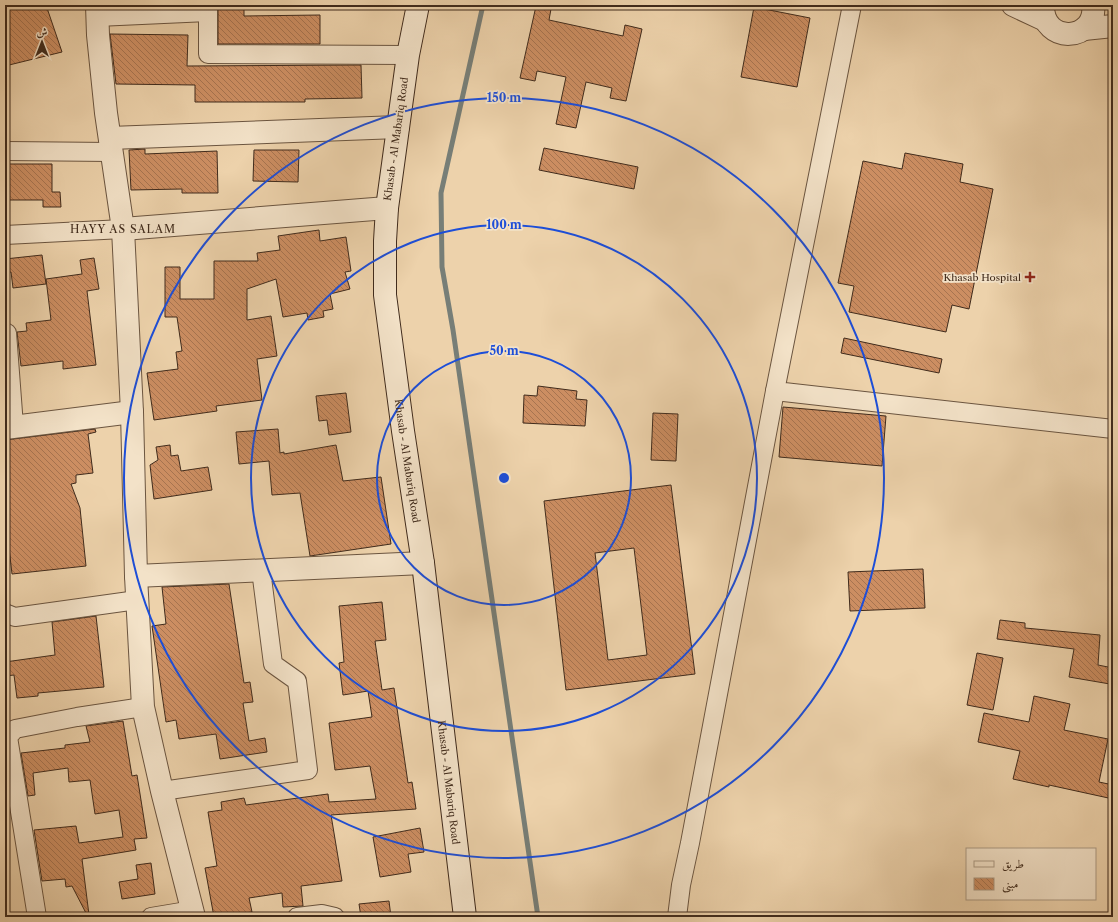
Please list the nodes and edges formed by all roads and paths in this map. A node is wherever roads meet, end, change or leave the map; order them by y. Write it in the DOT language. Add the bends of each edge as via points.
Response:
graph roads {
  1 [pos="418,5"];
  2 [pos="852,5"];
  3 [pos="1013,5"];
  4 [pos="1093,5"];
  5 [pos="1101,5"];
  6 [pos="208,9"];
  7 [pos="97,11"];
  8 [pos="1044,12"];
  9 [pos="1113,12"];
  10 [pos="1113,26"];
  11 [pos="1084,29"];
  12 [pos="408,55"];
  13 [pos="398,127"];
  14 [pos="111,145"];
  15 [pos="5,151"];
  16 [pos="387,208"];
  17 [pos="123,229"];
  18 [pos="5,235"];
  19 [pos="5,333"];
  20 [pos="775,391"];
  21 [pos="132,412"];
  22 [pos="9,427"];
  23 [pos="1113,429"];
  24 [pos="423,563"];
  25 [pos="261,570"];
  26 [pos="136,576"];
  27 [pos="137,600"];
  28 [pos="5,613"];
  29 [pos="143,707"];
  30 [pos="162,792"];
  31 [pos="193,914"];
  32 [pos="37,917"];
  33 [pos="151,917"];
  34 [pos="297,917"];
  35 [pos="335,917"];
  36 [pos="465,917"];
  37 [pos="677,917"];
  1 -- 12 [label="street, Khasab - Al Mabariq Road"];
  2 -- 20 [label="street"];
  3 -- 8 [label="street"];
  4 -- 11 [label="street" via="1090,23"];
  5 -- 9 [label="street"];
  6 -- 7 [label="street"];
  6 -- 12 [label="street" via="208,54"];
  7 -- 14 [label="street" via="104,99"];
  8 -- 11 [label="street" via="1049,26 1061,33 1075,33"];
  10 -- 11 [label="street"];
  12 -- 13 [label="street, Khasab - Al Mabariq Road"];
  13 -- 14 [label="street"];
  13 -- 16 [label="street, Khasab - Al Mabariq Road"];
  14 -- 15 [label="street"];
  14 -- 17 [label="street"];
  16 -- 17 [label="street"];
  16 -- 24 [label="street, Khasab - Al Mabariq Road" via="385,295"];
  17 -- 18 [label="street"];
  17 -- 21 [label="street"];
  19 -- 22 [label="street"];
  20 -- 23 [label="street"];
  20 -- 37 [label="street"];
  21 -- 22 [label="street"];
  21 -- 26 [label="street"];
  24 -- 25 [label="street"];
  24 -- 36 [label="street, Khasab - Al Mabariq Road"];
  25 -- 26 [label="street"];
  25 -- 30 [label="street" via="272,664 297,681 308,770"];
  26 -- 27 [label="street"];
  27 -- 28 [label="street" via="15,617"];
  27 -- 29 [label="street"];
  29 -- 30 [label="street"];
  29 -- 32 [label="street" via="15,729 8,737"];
  30 -- 31 [label="street"];
  31 -- 33 [label="street"];
  34 -- 35 [label="street" via="322,914"];
}
